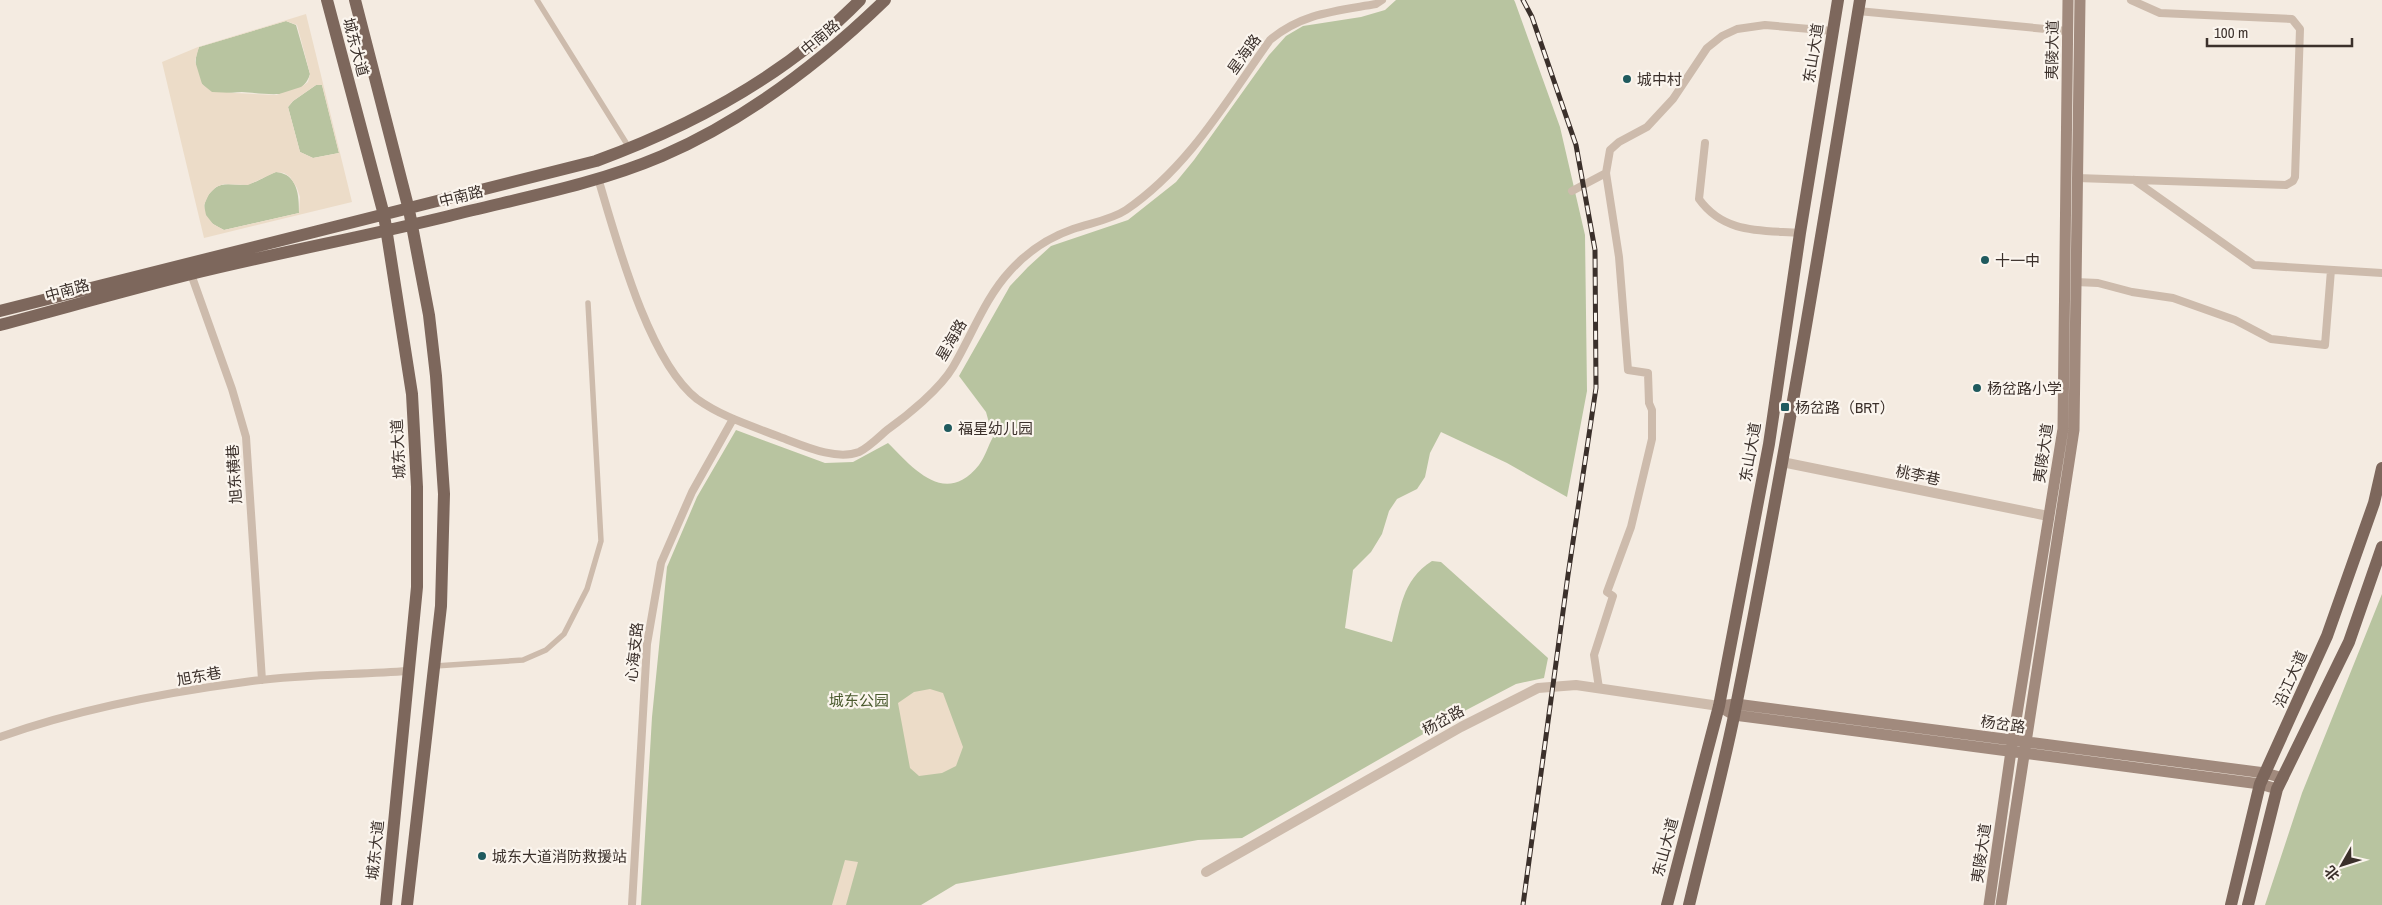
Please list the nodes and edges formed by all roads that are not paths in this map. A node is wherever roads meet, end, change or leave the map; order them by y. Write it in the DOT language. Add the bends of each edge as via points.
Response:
graph roads {
  1 [pos="326,0"];
  2 [pos="355,0"];
  3 [pos="537,0"];
  4 [pos="860,0"];
  5 [pos="885,0"];
  6 [pos="1382,0"];
  7 [pos="1838,0"];
  8 [pos="2068,0"];
  9 [pos="2080,0"];
  10 [pos="2131,0"];
  11 [pos="1859,5"];
  12 [pos="1833,30"];
  13 [pos="2068,30"];
  14 [pos="1705,143"];
  15 [pos="630,149"];
  16 [pos="1606,173"];
  17 [pos="598,178"];
  18 [pos="2077,178"];
  19 [pos="2134,180"];
  20 [pos="1572,191"];
  21 [pos="409,210"];
  22 [pos="384,216"];
  23 [pos="412,225"];
  24 [pos="387,230"];
  25 [pos="1800,233"];
  26 [pos="2331,270"];
  27 [pos="2382,273"];
  28 [pos="191,274"];
  29 [pos="2076,282"];
  30 [pos="588,303"];
  31 [pos="0,311"];
  32 [pos="0,325"];
  33 [pos="733,419"];
  34 [pos="1782,462"];
  35 [pos="2382,468"];
  36 [pos="2048,516"];
  37 [pos="2382,547"];
  38 [pos="434,666"];
  39 [pos="408,671"];
  40 [pos="262,680"];
  41 [pos="1599,688"];
  42 [pos="1719,706"];
  43 [pos="1735,710"];
  44 [pos="0,737"];
  45 [pos="2012,746"];
  46 [pos="2025,747"];
  47 [pos="2263,778"];
  48 [pos="2280,784"];
  49 [pos="1206,872"];
  50 [pos="386,905"];
  51 [pos="407,905"];
  52 [pos="632,905"];
  53 [pos="1668,905"];
  54 [pos="1689,905"];
  55 [pos="1989,905"];
  56 [pos="2001,905"];
  57 [pos="2231,905"];
  58 [pos="2248,905"];
  1 -- 22 [label="main road, 城东大道"];
  2 -- 21 [label="main road, 城东大道"];
  3 -- 15 [label="street"];
  4 -- 15 [label="main road, 中南路" via="808,47 753,85 697,118"];
  5 -- 17 [label="main road, 中南路" via="816,63 758,104 662,156"];
  6 -- 33 [label="street, 星海路" via="1304,19 1286,27 1270,40 1189,154 1150,192 1123,212 1043,243 1010,270 951,370 896,423 858,452 826,454"];
  7 -- 12 [label="main road, 东山大道"];
  8 -- 13 [label="main road, 夷陵大道"];
  9 -- 18 [label="main road, 夷陵大道"];
  10 -- 19 [label="street" via="2160,13 2292,19 2300,30 2296,177 2293,182 2286,185"];
  11 -- 13 [label="street"];
  11 -- 34 [label="main road"];
  12 -- 16 [label="street" via="1765,25 1737,29 1722,36 1707,48 1673,99 1647,127 1610,150"];
  12 -- 25 [label="main road, 东山大道"];
  13 -- 36 [label="main road, 夷陵大道" via="2063,429"];
  14 -- 25 [label="street" via="1699,199 1706,209 1718,220 1733,226"];
  15 -- 21 [label="main road, 中南路" via="596,161"];
  16 -- 20 [label="street"];
  16 -- 41 [label="street" via="1620,257 1628,370 1648,373 1652,439 1631,527 1607,592 1613,596 1594,655"];
  17 -- 23 [label="main road, 中南路"];
  17 -- 33 [label="street, 星海路" via="621,254 660,352 680,382 695,397"];
  18 -- 19 [label="street"];
  18 -- 29 [label="main road, 夷陵大道"];
  19 -- 26 [label="street" via="2254,265"];
  21 -- 22 [label="main road, 中南路"];
  21 -- 23 [label="main road, 城东大道"];
  22 -- 24 [label="main road, 城东大道"];
  22 -- 31 [label="main road, 中南路"];
  23 -- 24 [label="main road, 中南路"];
  23 -- 38 [label="main road, 城东大道" via="436,376 444,494 441,606"];
  24 -- 28 [label="main road, 中南路"];
  24 -- 39 [label="main road, 城东大道" via="412,394 415,444 417,587"];
  25 -- 42 [label="main road, 东山大道" via="1769,444"];
  26 -- 27 [label="street"];
  26 -- 29 [label="street" via="2325,345 2271,339 2235,320 2173,298 2098,283"];
  28 -- 32 [label="main road, 中南路"];
  28 -- 40 [label="street, 旭东横巷" via="246,437"];
  29 -- 46 [label="main road, 夷陵大道" via="2074,430"];
  30 -- 38 [label="street" via="601,541 587,589 564,634 546,650 523,660"];
  33 -- 52 [label="street, 心海支路" via="692,492 661,563 647,644"];
  34 -- 36 [label="street, 桃李巷"];
  34 -- 43 [label="main road"];
  35 -- 47 [label="main road, 沿江大道" via="2374,503 2327,636"];
  36 -- 45 [label="main road, 夷陵大道"];
  37 -- 48 [label="main road" via="2349,642"];
  38 -- 51 [label="main road, 城东大道"];
  39 -- 40 [label="street, 旭东巷"];
  39 -- 50 [label="main road, 城东大道"];
  40 -- 44 [label="street, 旭东巷" via="128,702"];
  41 -- 42 [label="street, 杨岔路"];
  41 -- 49 [label="street, 杨岔路" via="1576,685 1538,688 1461,727"];
  42 -- 43 [label="main road, 杨岔路"];
  42 -- 53 [label="main road, 东山大道"];
  43 -- 45 [label="main road, 杨岔路"];
  43 -- 54 [label="main road"];
  45 -- 46 [label="main road, 杨岔路"];
  45 -- 55 [label="main road, 夷陵大道"];
  46 -- 47 [label="main road, 杨岔路"];
  46 -- 56 [label="main road, 夷陵大道"];
  47 -- 48 [label="main road, 杨岔路"];
  47 -- 57 [label="main road, 沿江大道"];
  48 -- 58 [label="main road"];
}
